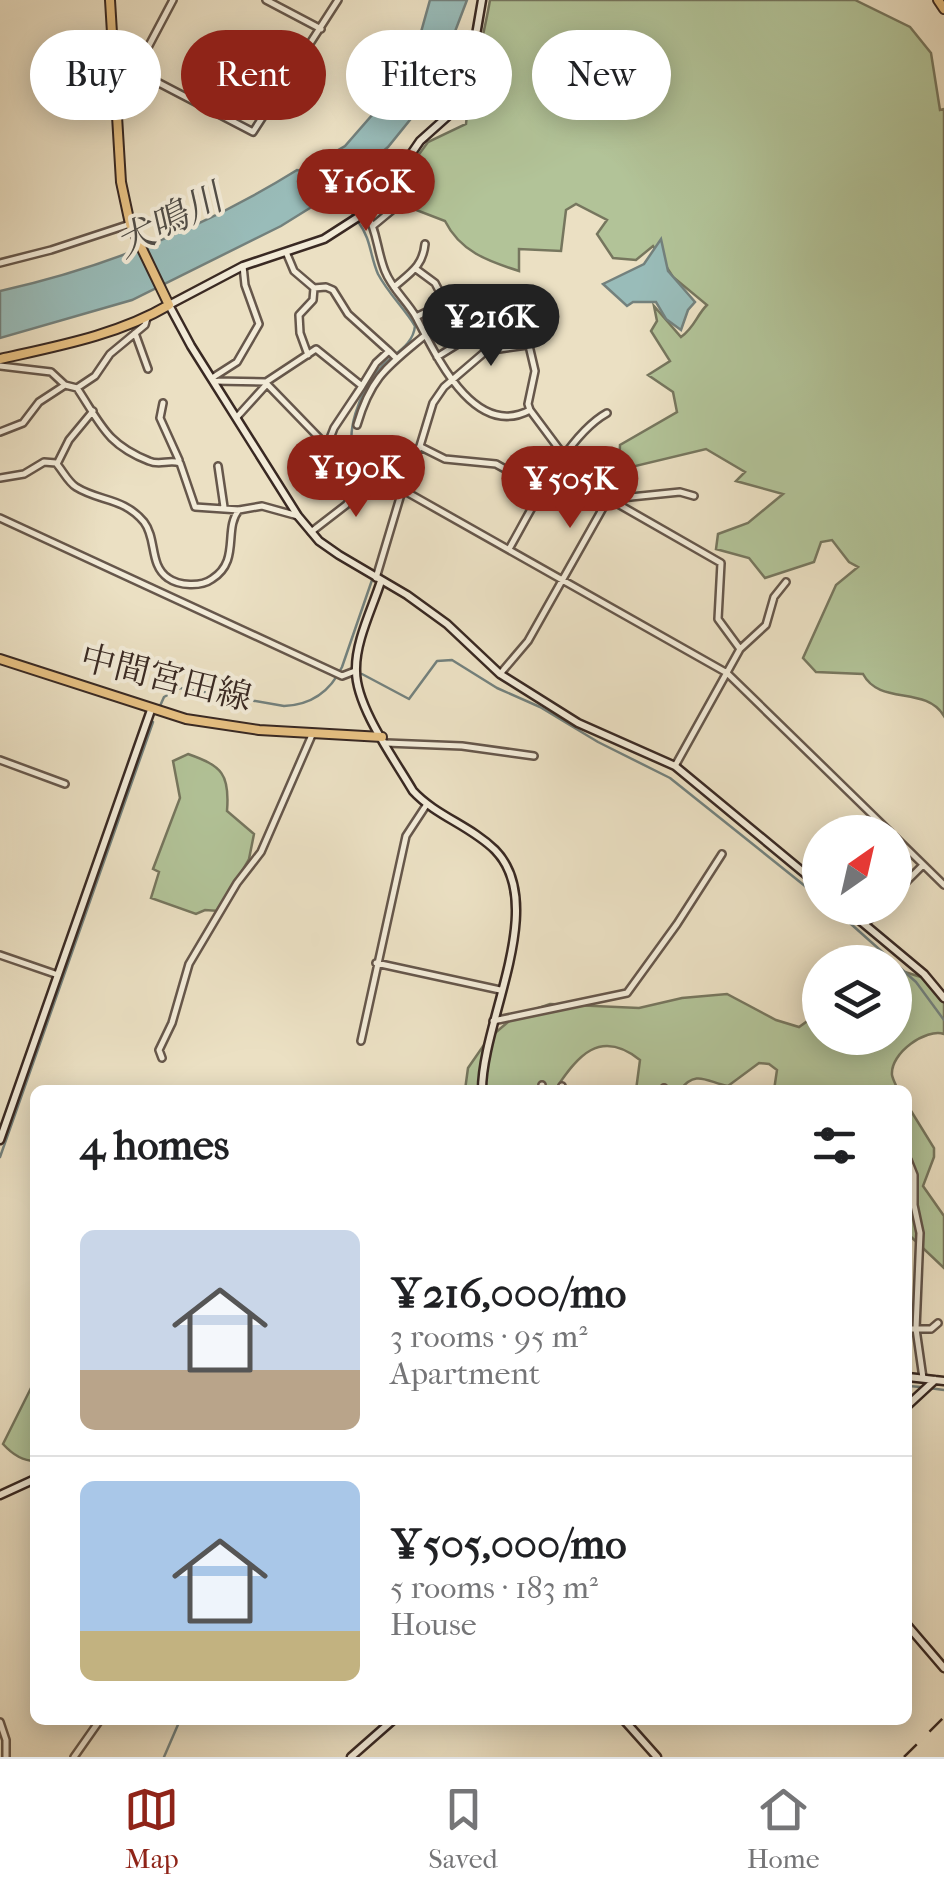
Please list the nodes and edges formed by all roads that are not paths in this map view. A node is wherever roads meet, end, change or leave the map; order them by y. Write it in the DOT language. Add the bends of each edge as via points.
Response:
graph roads {
  1 [pos="110,0"];
  2 [pos="173,0"];
  3 [pos="266,0"];
  4 [pos="338,0"];
  5 [pos="482,0"];
  6 [pos="938,0"];
  7 [pos="944,9"];
  8 [pos="321,29"];
  9 [pos="112,30"];
  10 [pos="157,30"];
  11 [pos="161,83"];
  12 [pos="116,120"];
  13 [pos="397,206"];
  14 [pos="366,212"];
  15 [pos="374,225"];
  16 [pos="131,226"];
  17 [pos="425,244"];
  18 [pos="286,252"];
  19 [pos="0,262"];
  20 [pos="243,266"];
  21 [pos="416,269"];
  22 [pos="394,287"];
  23 [pos="314,288"];
  24 [pos="168,302"];
  25 [pos="446,302"];
  26 [pos="512,310"];
  27 [pos="416,317"];
  28 [pos="147,318"];
  29 [pos="135,333"];
  30 [pos="423,336"];
  31 [pos="527,345"];
  32 [pos="308,354"];
  33 [pos="392,354"];
  34 [pos="437,357"];
  35 [pos="0,362"];
  36 [pos="148,369"];
  37 [pos="213,379"];
  38 [pos="452,380"];
  39 [pos="266,383"];
  40 [pos="65,385"];
  41 [pos="362,386"];
  42 [pos="77,388"];
  43 [pos="164,404"];
  44 [pos="530,410"];
  45 [pos="93,411"];
  46 [pos="608,413"];
  47 [pos="237,417"];
  48 [pos="357,425"];
  49 [pos="0,432"];
  50 [pos="327,446"];
  51 [pos="420,446"];
  52 [pos="566,458"];
  53 [pos="180,463"];
  54 [pos="57,464"];
  55 [pos="218,466"];
  56 [pos="555,468"];
  57 [pos="0,478"];
  58 [pos="403,490"];
  59 [pos="543,490"];
  60 [pos="354,494"];
  61 [pos="694,496"];
  62 [pos="608,499"];
  63 [pos="224,507"];
  64 [pos="240,510"];
  65 [pos="298,516"];
  66 [pos="0,518"];
  67 [pos="311,532"];
  68 [pos="509,550"];
  69 [pos="379,579"];
  70 [pos="563,580"];
  71 [pos="175,582"];
  72 [pos="786,582"];
  73 [pos="168,596"];
  74 [pos="740,649"];
  75 [pos="0,659"];
  76 [pos="356,670"];
  77 [pos="727,673"];
  78 [pos="500,674"];
  79 [pos="151,710"];
  80 [pos="312,735"];
  81 [pos="384,740"];
  82 [pos="534,756"];
  83 [pos="0,760"];
  84 [pos="676,766"];
  85 [pos="65,784"];
  86 [pos="426,804"];
  87 [pos="873,815"];
  88 [pos="912,853"];
  89 [pos="722,854"];
  90 [pos="923,864"];
  91 [pos="802,871"];
  92 [pos="912,875"];
  93 [pos="944,885"];
  94 [pos="866,925"];
  95 [pos="0,955"];
  96 [pos="376,963"];
  97 [pos="58,975"];
  98 [pos="500,990"];
  99 [pos="944,998"];
  100 [pos="492,1021"];
  101 [pos="361,1041"];
  102 [pos="162,1058"];
  103 [pos="483,1085"];
  104 [pos="0,1110"];
  105 [pos="9,1114"];
  106 [pos="0,1140"];
  107 [pos="912,1169"];
  108 [pos="938,1323"];
  109 [pos="912,1329"];
  110 [pos="916,1329"];
  111 [pos="912,1377"];
  112 [pos="922,1378"];
  113 [pos="939,1380"];
  114 [pos="912,1403"];
  115 [pos="30,1481"];
  116 [pos="0,1495"];
  117 [pos="912,1631"];
  118 [pos="944,1668"];
  119 [pos="0,1722"];
  120 [pos="96,1725"];
  121 [pos="387,1725"];
  122 [pos="628,1725"];
  123 [pos="6,1757"];
  124 [pos="74,1757"];
  125 [pos="351,1757"];
  126 [pos="657,1757"];
  1 -- 9 [label="main road"];
  2 -- 10 [label="street"];
  3 -- 8 [label="street"];
  4 -- 8 [label="street"];
  5 -- 14 [label="street" via="471,64 449,115 420,141"];
  6 -- 7 [label="main road"];
  8 -- 11 [label="street" via="253,132"];
  12 -- 16 [label="main road"];
  13 -- 15 [label="street"];
  14 -- 15 [label="street"];
  14 -- 18 [label="street"];
  15 -- 22 [label="street"];
  16 -- 19 [label="street"];
  16 -- 24 [label="main road"];
  17 -- 21 [label="street"];
  18 -- 20 [label="street"];
  18 -- 23 [label="street" via="294,272"];
  20 -- 24 [label="street"];
  20 -- 37 [label="street" via="259,324 237,362"];
  21 -- 22 [label="street"];
  21 -- 25 [label="street"];
  22 -- 27 [label="street"];
  23 -- 32 [label="street" via="299,316"];
  23 -- 33 [label="street" via="333,290 348,314"];
  24 -- 28 [label="main road"];
  24 -- 37 [label="street"];
  25 -- 26 [label="street" via="474,294"];
  25 -- 27 [label="street"];
  26 -- 31 [label="street" via="527,328"];
  26 -- 34 [label="street"];
  27 -- 30 [label="street"];
  28 -- 29 [label="street"];
  28 -- 35 [label="main road"];
  29 -- 36 [label="street"];
  29 -- 42 [label="street"];
  30 -- 33 [label="street"];
  30 -- 34 [label="street"];
  31 -- 38 [label="street" via="486,351"];
  31 -- 44 [label="street" via="535,371"];
  32 -- 39 [label="street"];
  32 -- 41 [label="street" via="319,350"];
  33 -- 41 [label="street"];
  33 -- 48 [label="street"];
  34 -- 38 [label="street"];
  35 -- 40 [label="street" via="51,372"];
  37 -- 39 [label="street"];
  37 -- 47 [label="street"];
  38 -- 44 [label="street" via="485,412 514,418"];
  38 -- 51 [label="street" via="433,403"];
  39 -- 47 [label="street"];
  39 -- 50 [label="street"];
  40 -- 42 [label="street"];
  40 -- 49 [label="street" via="38,402 23,423"];
  41 -- 50 [label="street"];
  42 -- 45 [label="street"];
  43 -- 53 [label="street" via="160,418"];
  44 -- 52 [label="street"];
  45 -- 53 [label="street" via="115,444 150,462"];
  45 -- 54 [label="street"];
  46 -- 52 [label="street" via="585,429"];
  47 -- 65 [label="street"];
  50 -- 60 [label="street" via="338,477"];
  51 -- 58 [label="street"];
  51 -- 59 [label="street" via="446,459 496,464"];
  52 -- 56 [label="street"];
  53 -- 63 [label="street" via="192,504"];
  54 -- 57 [label="street" via="44,462"];
  54 -- 71 [label="street" via="76,487 115,500 139,517 158,566"];
  55 -- 63 [label="street"];
  56 -- 59 [label="street"];
  56 -- 62 [label="street"];
  58 -- 60 [label="street" via="368,478"];
  58 -- 68 [label="street"];
  58 -- 69 [label="street"];
  59 -- 68 [label="street"];
  60 -- 67 [label="street"];
  61 -- 62 [label="street"];
  62 -- 70 [label="street"];
  62 -- 74 [label="street" via="720,563 718,619"];
  63 -- 64 [label="street"];
  64 -- 65 [label="street" via="262,506"];
  64 -- 71 [label="street" via="233,518 232,550 218,575 200,584"];
  65 -- 67 [label="street"];
  66 -- 73 [label="street"];
  67 -- 69 [label="street"];
  68 -- 70 [label="street"];
  69 -- 76 [label="street"];
  69 -- 78 [label="street" via="447,624"];
  70 -- 77 [label="street"];
  70 -- 78 [label="street"];
  71 -- 73 [label="street"];
  72 -- 74 [label="street" via="766,625"];
  73 -- 76 [label="street" via="339,674"];
  74 -- 77 [label="street"];
  75 -- 79 [label="main road, 中間宮田線"];
  76 -- 81 [label="street" via="360,694"];
  77 -- 84 [label="street"];
  77 -- 87 [label="street"];
  78 -- 84 [label="street" via="578,723"];
  79 -- 80 [label="main road, 中間宮田線"];
  79 -- 97 [label="street"];
  80 -- 81 [label="main road, 中間宮田線"];
  80 -- 102 [label="street" via="261,852 190,964 159,1050"];
  81 -- 82 [label="street"];
  81 -- 86 [label="street"];
  83 -- 85 [label="street"];
  84 -- 91 [label="street"];
  86 -- 96 [label="street" via="406,836"];
  86 -- 98 [label="street" via="494,849 510,875 518,912"];
  88 -- 90 [label="street"];
  89 -- 100 [label="street" via="627,992"];
  90 -- 92 [label="street"];
  90 -- 93 [label="street"];
  94 -- 99 [label="street"];
  95 -- 97 [label="street"];
  96 -- 98 [label="street"];
  96 -- 101 [label="street"];
  97 -- 105 [label="street"];
  98 -- 100 [label="street"];
  100 -- 103 [label="street"];
  104 -- 105 [label="street"];
  105 -- 106 [label="street"];
  107 -- 110 [label="street" via="920,1233"];
  108 -- 110 [label="street"];
  109 -- 110 [label="street"];
  110 -- 112 [label="street"];
  111 -- 112 [label="street"];
  112 -- 113 [label="street"];
  113 -- 114 [label="street"];
  115 -- 116 [label="street"];
  117 -- 118 [label="street"];
  119 -- 123 [label="street"];
  120 -- 124 [label="street"];
  121 -- 125 [label="street"];
  122 -- 126 [label="street"];
}
